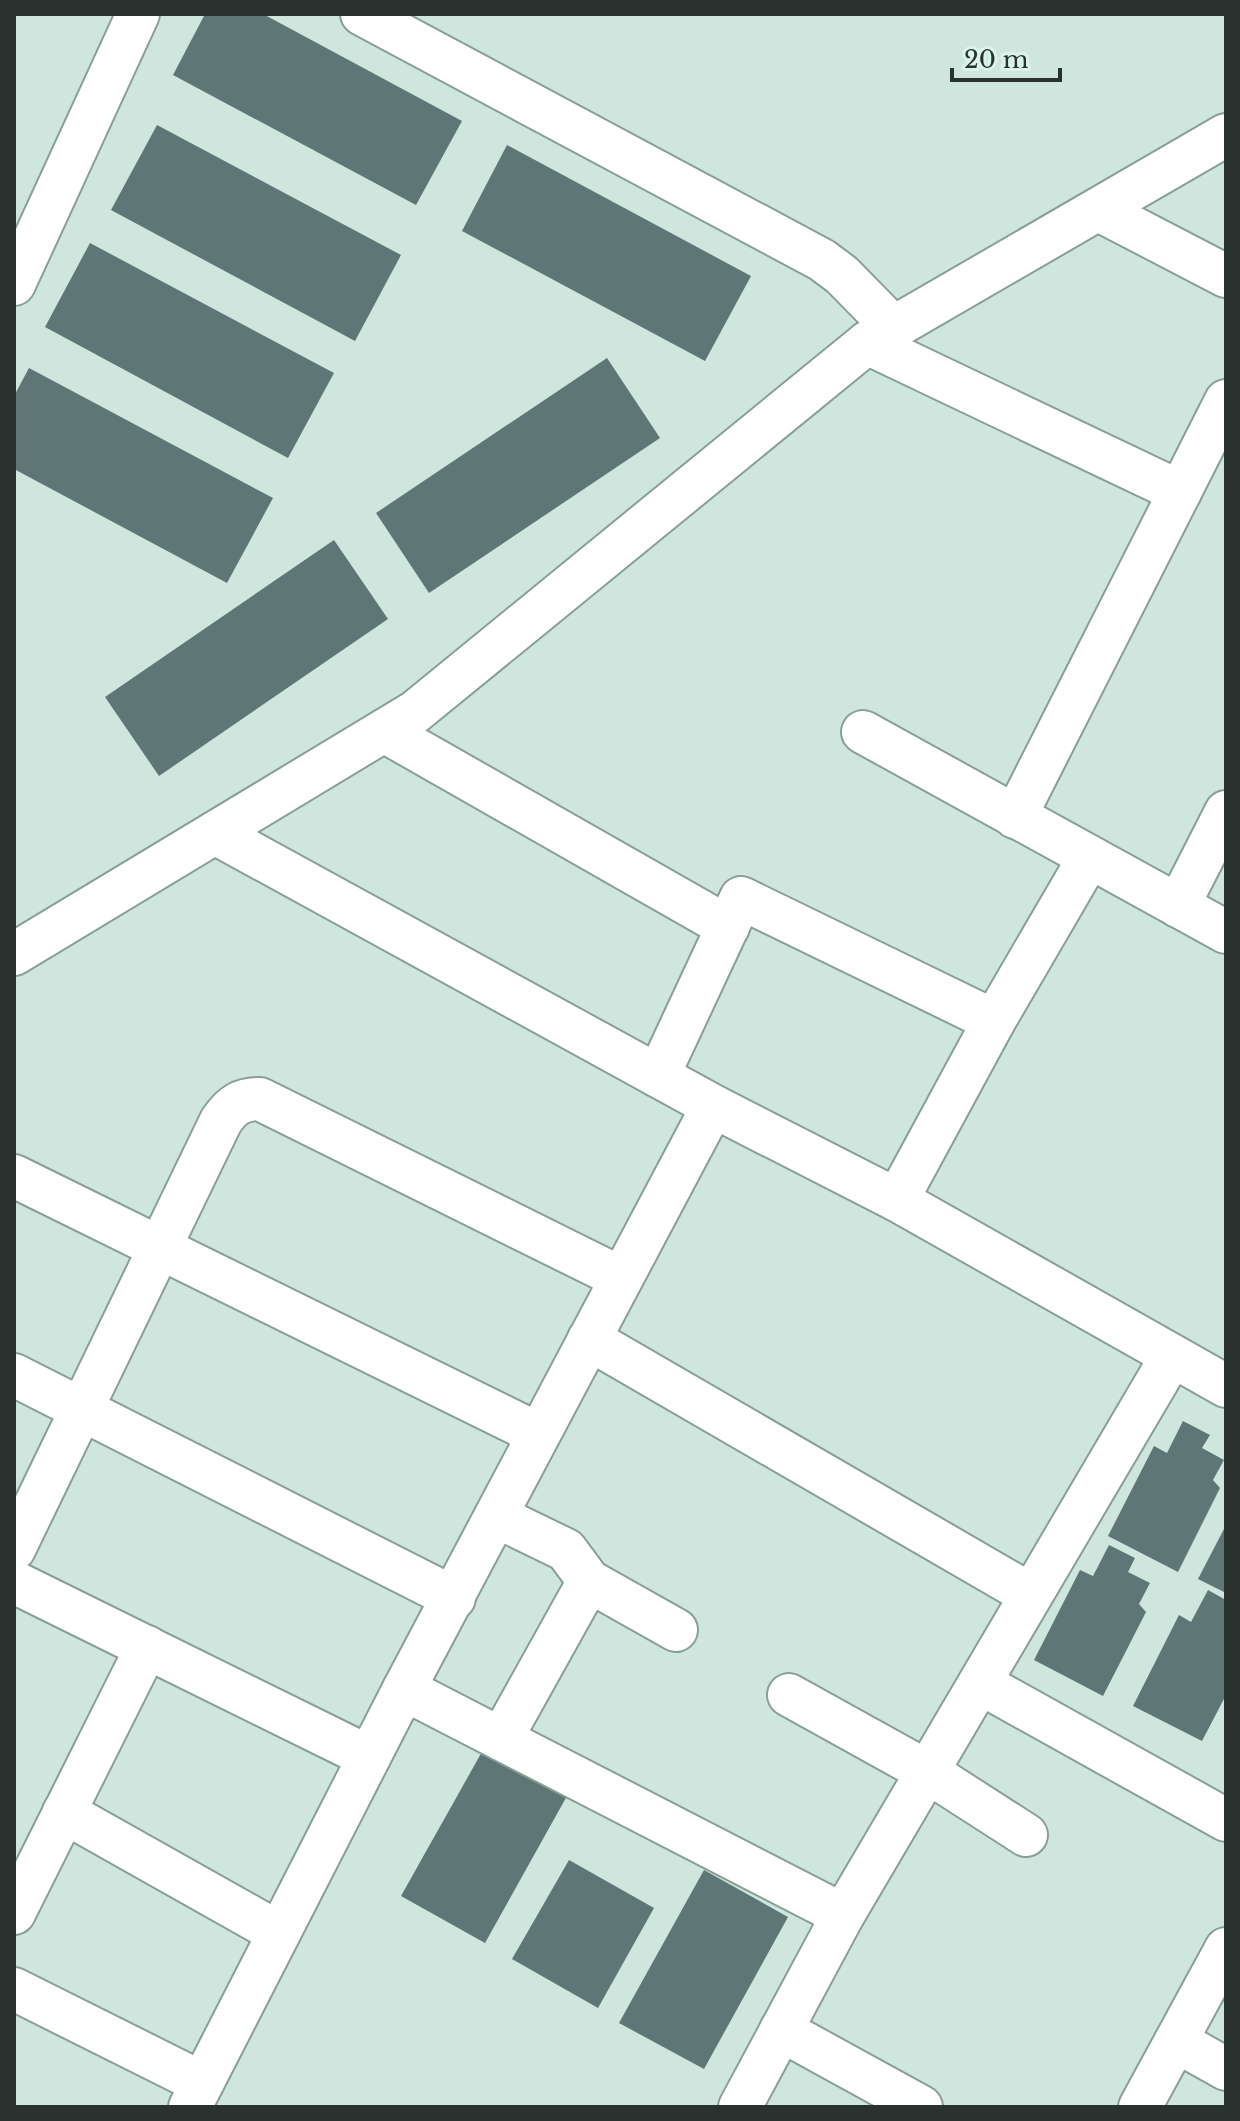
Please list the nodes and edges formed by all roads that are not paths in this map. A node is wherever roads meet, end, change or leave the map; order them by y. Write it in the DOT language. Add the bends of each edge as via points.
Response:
graph roads {
  1 [pos="138,14"];
  2 [pos="362,14"];
  3 [pos="1226,135"];
  4 [pos="1099,210"];
  5 [pos="1226,276"];
  6 [pos="14,284"];
  7 [pos="880,336"];
  8 [pos="1226,401"];
  9 [pos="1180,492"];
  10 [pos="384,731"];
  11 [pos="863,732"];
  12 [pos="1226,812"];
  13 [pos="1015,817"];
  14 [pos="215,833"];
  15 [pos="1089,858"];
  16 [pos="1178,906"];
  17 [pos="728,927"];
  18 [pos="1226,932"];
  19 [pos="14,954"];
  20 [pos="994,1021"];
  21 [pos="658,1076"];
  22 [pos="713,1106"];
  23 [pos="14,1176"];
  24 [pos="897,1200"];
  25 [pos="159,1247"];
  26 [pos="621,1278"];
  27 [pos="589,1339"];
  28 [pos="1172,1356"];
  29 [pos="14,1375"];
  30 [pos="1226,1386"];
  31 [pos="81,1411"];
  32 [pos="538,1434"];
  33 [pos="496,1516"];
  34 [pos="14,1549"];
  35 [pos="589,1581"];
  36 [pos="14,1582"];
  37 [pos="1031,1595"];
  38 [pos="454,1598"];
  39 [pos="676,1630"];
  40 [pos="147,1647"];
  41 [pos="980,1683"];
  42 [pos="404,1689"];
  43 [pos="789,1695"];
  44 [pos="501,1739"];
  45 [pos="369,1757"];
  46 [pos="928,1772"];
  47 [pos="64,1812"];
  48 [pos="1226,1820"];
  49 [pos="1026,1835"];
  50 [pos="14,1913"];
  51 [pos="843,1915"];
  52 [pos="279,1933"];
  53 [pos="1226,1949"];
  54 [pos="14,1989"];
  55 [pos="781,2030"];
  56 [pos="1176,2041"];
  57 [pos="1226,2069"];
  58 [pos="196,2095"];
  59 [pos="740,2107"];
  60 [pos="921,2107"];
  61 [pos="1140,2107"];
  1 -- 6 [label="street"];
  2 -- 7 [label="street" via="822,260 842,275"];
  3 -- 4 [label="street"];
  4 -- 5 [label="street"];
  4 -- 7 [label="street"];
  7 -- 9 [label="street"];
  7 -- 10 [label="street" via="415,712"];
  8 -- 9 [label="street"];
  9 -- 13 [label="street"];
  10 -- 14 [label="street"];
  10 -- 17 [label="street"];
  11 -- 13 [label="street"];
  12 -- 16 [label="street"];
  13 -- 15 [label="street"];
  14 -- 19 [label="street"];
  14 -- 21 [label="street"];
  15 -- 16 [label="street"];
  15 -- 20 [label="street"];
  16 -- 18 [label="street"];
  17 -- 20 [label="street" via="741,898"];
  17 -- 21 [label="street"];
  20 -- 24 [label="street"];
  21 -- 22 [label="street"];
  22 -- 24 [label="street"];
  22 -- 26 [label="street"];
  23 -- 25 [label="street"];
  24 -- 28 [label="street"];
  25 -- 26 [label="street" via="221,1121 244,1099 260,1099"];
  25 -- 31 [label="street"];
  25 -- 32 [label="street"];
  26 -- 27 [label="street"];
  27 -- 32 [label="street"];
  27 -- 37 [label="street"];
  28 -- 30 [label="street"];
  28 -- 37 [label="street"];
  29 -- 31 [label="street"];
  31 -- 34 [label="street"];
  31 -- 38 [label="street"];
  32 -- 33 [label="street"];
  33 -- 35 [label="street" via="566,1550"];
  33 -- 38 [label="street"];
  35 -- 39 [label="street"];
  35 -- 44 [label="street"];
  36 -- 40 [label="street"];
  37 -- 41 [label="street"];
  38 -- 42 [label="street"];
  40 -- 45 [label="street"];
  40 -- 47 [label="street"];
  41 -- 46 [label="street"];
  41 -- 48 [label="street"];
  42 -- 44 [label="street"];
  42 -- 45 [label="street"];
  43 -- 46 [label="street"];
  44 -- 51 [label="street"];
  45 -- 52 [label="street"];
  46 -- 49 [label="street"];
  46 -- 51 [label="street"];
  47 -- 50 [label="street"];
  47 -- 52 [label="street"];
  51 -- 55 [label="street"];
  52 -- 58 [label="street"];
  53 -- 56 [label="street"];
  54 -- 58 [label="street"];
  55 -- 59 [label="street"];
  55 -- 60 [label="street"];
  56 -- 57 [label="street"];
  56 -- 61 [label="street"];
}
